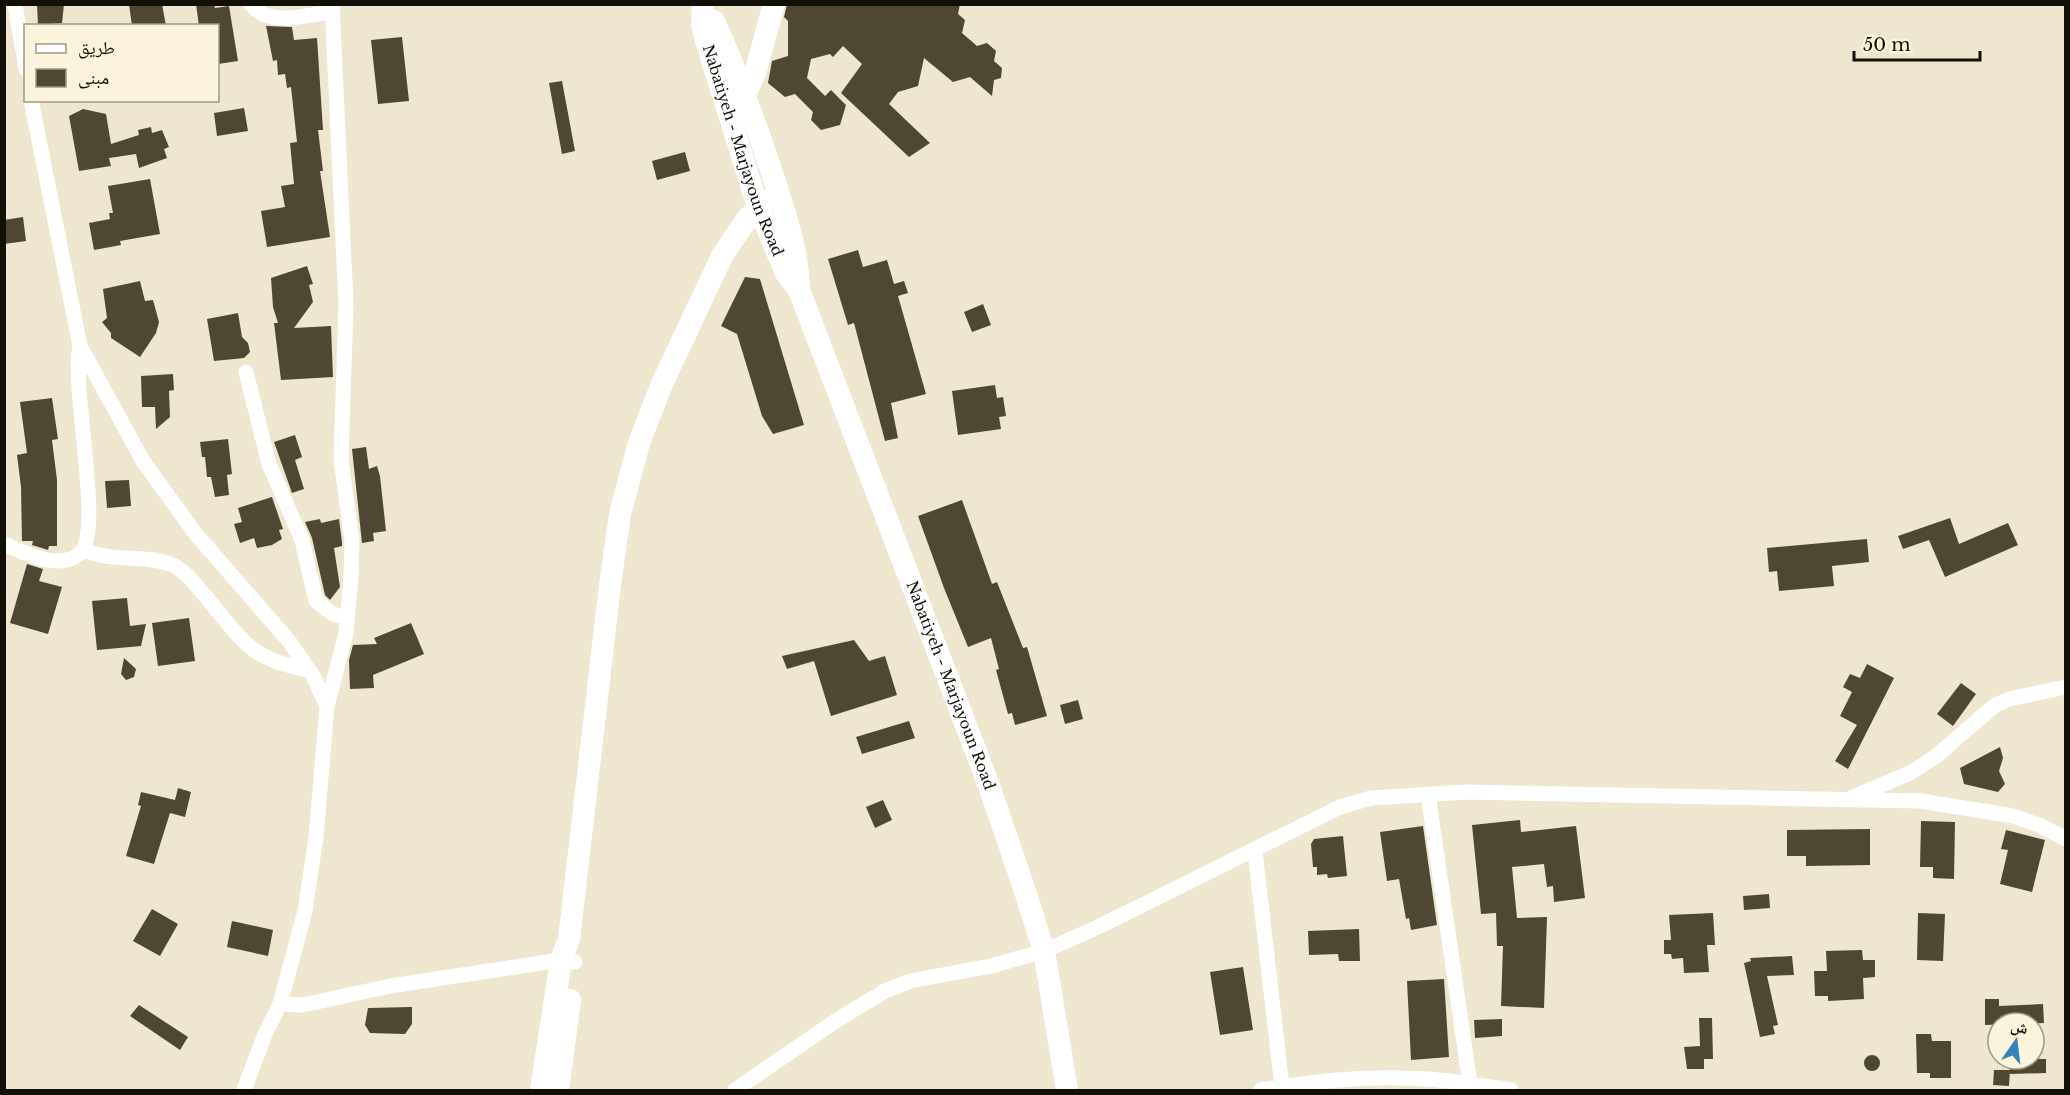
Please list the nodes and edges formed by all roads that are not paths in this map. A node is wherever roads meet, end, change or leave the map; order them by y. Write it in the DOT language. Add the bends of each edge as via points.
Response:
graph roads {
  1 [pos="15,4"];
  2 [pos="251,4"];
  3 [pos="703,4"];
  4 [pos="763,4"];
  5 [pos="774,4"];
  6 [pos="332,8"];
  7 [pos="24,57"];
  8 [pos="735,101"];
  9 [pos="31,102"];
  10 [pos="778,193"];
  11 [pos="758,207"];
  12 [pos="799,290"];
  13 [pos="80,346"];
  14 [pos="246,372"];
  15 [pos="4,544"];
  16 [pos="84,550"];
  17 [pos="347,618"];
  18 [pos="309,670"];
  19 [pos="2066,687"];
  20 [pos="327,706"];
  21 [pos="1428,794"];
  22 [pos="1847,799"];
  23 [pos="2066,839"];
  24 [pos="1255,851"];
  25 [pos="1044,951"];
  26 [pos="568,954"];
  27 [pos="280,1004"];
  28 [pos="1470,1084"];
  29 [pos="1282,1087"];
  30 [pos="244,1090"];
  31 [pos="541,1090"];
  32 [pos="558,1090"];
  33 [pos="735,1090"];
  34 [pos="1067,1090"];
  35 [pos="1261,1090"];
  36 [pos="1511,1090"];
  1 -- 7 [label="street"];
  2 -- 6 [label="street" via="257,12 280,18"];
  3 -- 8 [label="main road, Nabatiyeh - Marjayoun Road" via="702,23"];
  4 -- 8 [label="main road"];
  5 -- 8 [label="main road" via="756,70"];
  6 -- 17 [label="street" via="346,304 341,460 352,541"];
  8 -- 10 [label="main road, Nabatiyeh - Marjayoun Road"];
  8 -- 11 [label="main road, Nabatiyeh - Marjayoun Road"];
  9 -- 13 [label="street"];
  10 -- 11 [label="main road"];
  10 -- 12 [label="main road, Nabatiyeh - Marjayoun Road" via="794,245"];
  11 -- 12 [label="main road, Nabatiyeh - Marjayoun Road" via="786,273"];
  11 -- 26 [label="main road" via="722,256 661,386 639,443 620,514"];
  12 -- 25 [label="main road, Nabatiyeh - Marjayoun Road" via="988,783"];
  13 -- 16 [label="street" via="76,370 89,533"];
  13 -- 18 [label="street" via="143,461 195,533 289,641"];
  14 -- 17 [label="street" via="269,464 302,540 316,601 333,614"];
  15 -- 16 [label="street" via="52,560 77,556"];
  16 -- 18 [label="street" via="115,559 159,561 180,569 256,653 286,666"];
  17 -- 20 [label="street"];
  18 -- 20 [label="street"];
  19 -- 22 [label="street" via="2008,699 1994,706 1935,757 1910,773"];
  20 -- 27 [label="street" via="316,837 305,911"];
  21 -- 22 [label="street"];
  21 -- 24 [label="street" via="1371,798 1340,807"];
  21 -- 28 [label="street"];
  22 -- 23 [label="street" via="1922,801 2004,815 2039,825"];
  24 -- 25 [label="street"];
  24 -- 29 [label="street"];
  25 -- 33 [label="street" via="991,966 910,981 885,991"];
  25 -- 34 [label="main road, Nabatiyeh - Marjayoun Road"];
  26 -- 27 [label="street" via="303,1005"];
  26 -- 31 [label="main road"];
  26 -- 32 [label="main road"];
  27 -- 30 [label="street"];
  28 -- 29 [label="street" via="1413,1078"];
  28 -- 36 [label="street"];
  29 -- 35 [label="street"];
}
